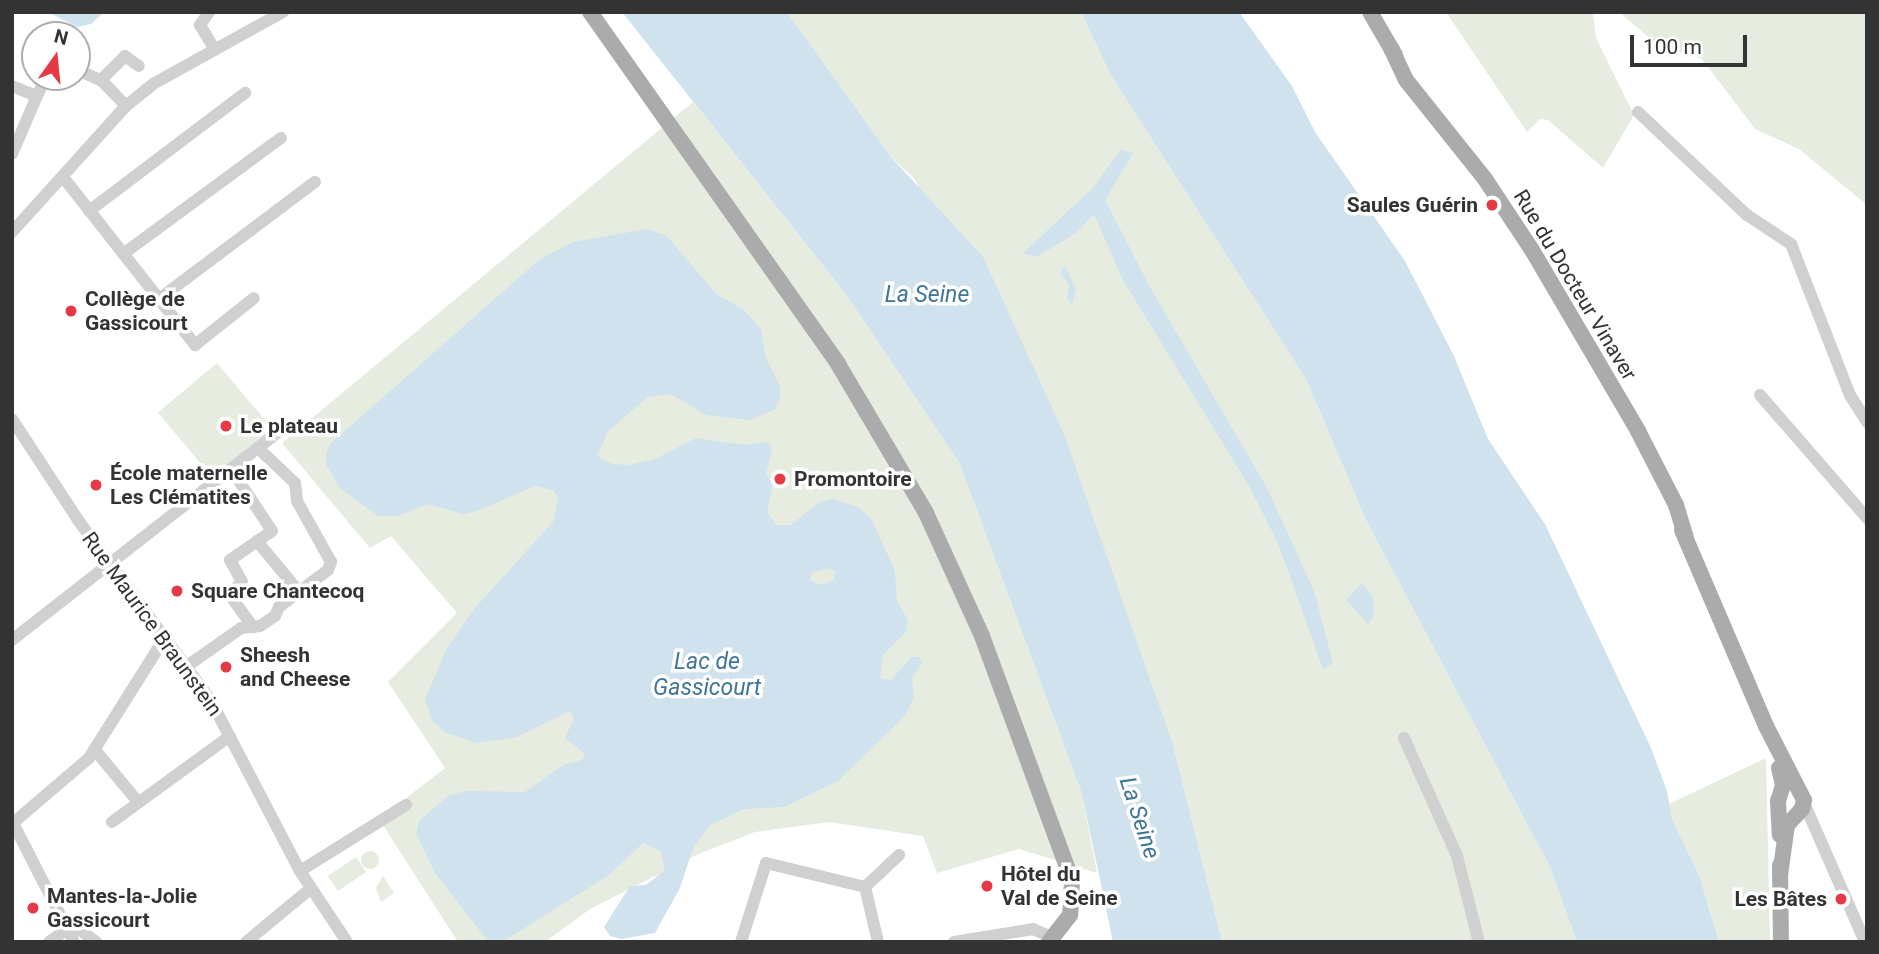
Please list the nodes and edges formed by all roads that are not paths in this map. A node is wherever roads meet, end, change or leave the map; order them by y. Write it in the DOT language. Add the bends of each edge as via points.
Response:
graph roads {
  1 [pos="209,12"];
  2 [pos="283,12"];
  3 [pos="590,12"];
  4 [pos="1370,12"];
  5 [pos="215,50"];
  6 [pos="139,66"];
  7 [pos="91,76"];
  8 [pos="101,80"];
  9 [pos="12,86"];
  10 [pos="39,91"];
  11 [pos="245,93"];
  12 [pos="37,96"];
  13 [pos="126,106"];
  14 [pos="1637,112"];
  15 [pos="281,138"];
  16 [pos="12,154"];
  17 [pos="63,177"];
  18 [pos="315,182"];
  19 [pos="89,211"];
  20 [pos="12,232"];
  21 [pos="123,254"];
  22 [pos="254,298"];
  23 [pos="159,299"];
  24 [pos="1760,395"];
  25 [pos="12,419"];
  26 [pos="1867,422"];
  27 [pos="278,432"];
  28 [pos="258,448"];
  29 [pos="231,469"];
  30 [pos="1867,519"];
  31 [pos="257,541"];
  32 [pos="109,562"];
  33 [pos="299,592"];
  34 [pos="253,627"];
  35 [pos="12,640"];
  36 [pos="168,641"];
  37 [pos="187,666"];
  38 [pos="1766,726"];
  39 [pos="230,736"];
  40 [pos="1404,738"];
  41 [pos="95,750"];
  42 [pos="138,802"];
  43 [pos="1780,802"];
  44 [pos="406,805"];
  45 [pos="1799,806"];
  46 [pos="112,822"];
  47 [pos="14,828"];
  48 [pos="899,855"];
  49 [pos="300,871"];
  50 [pos="1780,875"];
  51 [pos="865,887"];
  52 [pos="310,889"];
  53 [pos="67,928"];
  54 [pos="1039,937"];
  55 [pos="49,942"];
  56 [pos="74,942"];
  57 [pos="96,942"];
  58 [pos="246,942"];
  59 [pos="347,942"];
  60 [pos="741,942"];
  61 [pos="878,942"];
  62 [pos="954,942"];
  63 [pos="1479,942"];
  64 [pos="1781,942"];
  65 [pos="1865,942"];
  1 -- 5 [label="street" via="200,25"];
  2 -- 5 [label="street"];
  3 -- 54 [label="main road" via="880,429 960,585 1069,872 1073,908"];
  4 -- 38 [label="main road, Rue du Docteur Vinaver" via="1433,113 1520,230 1613,385 1666,489"];
  5 -- 13 [label="street" via="153,84"];
  6 -- 8 [label="street" via="125,56"];
  7 -- 8 [label="street"];
  8 -- 13 [label="street"];
  9 -- 12 [label="street"];
  10 -- 12 [label="street"];
  11 -- 19 [label="street"];
  12 -- 16 [label="street"];
  13 -- 17 [label="street"];
  14 -- 26 [label="street" via="1746,215 1791,244 1850,395"];
  15 -- 21 [label="street"];
  17 -- 19 [label="street"];
  17 -- 20 [label="street"];
  18 -- 23 [label="street"];
  19 -- 21 [label="street"];
  21 -- 23 [label="street"];
  22 -- 23 [label="street" via="195,345"];
  24 -- 30 [label="street"];
  25 -- 32 [label="street, Rue Maurice Braunstein"];
  27 -- 28 [label="street"];
  28 -- 29 [label="street"];
  28 -- 33 [label="street" via="295,483 297,501 331,562 328,570"];
  29 -- 31 [label="street" via="272,531"];
  29 -- 32 [label="street"];
  31 -- 33 [label="street"];
  31 -- 34 [label="street" via="229,560 242,582 229,594"];
  32 -- 35 [label="street"];
  32 -- 36 [label="street, Rue Maurice Braunstein"];
  33 -- 34 [label="street" via="275,616"];
  34 -- 37 [label="street" via="241,628"];
  36 -- 37 [label="street, Rue Maurice Braunstein"];
  36 -- 41 [label="street"];
  37 -- 39 [label="street, Rue Maurice Braunstein"];
  38 -- 43 [label="main road, Rue du Docteur Vinaver" via="1783,781"];
  38 -- 45 [label="main road, Rue du Docteur Vinaver"];
  39 -- 42 [label="street"];
  39 -- 49 [label="street, Rue Maurice Braunstein"];
  40 -- 63 [label="street" via="1457,856"];
  41 -- 42 [label="street"];
  41 -- 47 [label="street"];
  42 -- 46 [label="street"];
  43 -- 45 [label="main road"];
  43 -- 45 [label="main road" via="1789,790"];
  43 -- 50 [label="main road, Rue du Docteur Vinaver"];
  44 -- 49 [label="street"];
  45 -- 50 [label="main road" via="1787,825"];
  45 -- 65 [label="street" via="1813,821"];
  47 -- 53 [label="street"];
  48 -- 51 [label="street"];
  49 -- 52 [label="street, Rue Maurice Braunstein"];
  50 -- 64 [label="main road"];
  51 -- 60 [label="street" via="766,863"];
  51 -- 61 [label="street"];
  52 -- 58 [label="street"];
  52 -- 59 [label="street, Rue Maurice Braunstein"];
  53 -- 55 [label="street"];
  53 -- 56 [label="street"];
  53 -- 57 [label="street" via="78,926"];
  54 -- 62 [label="street"];
}
